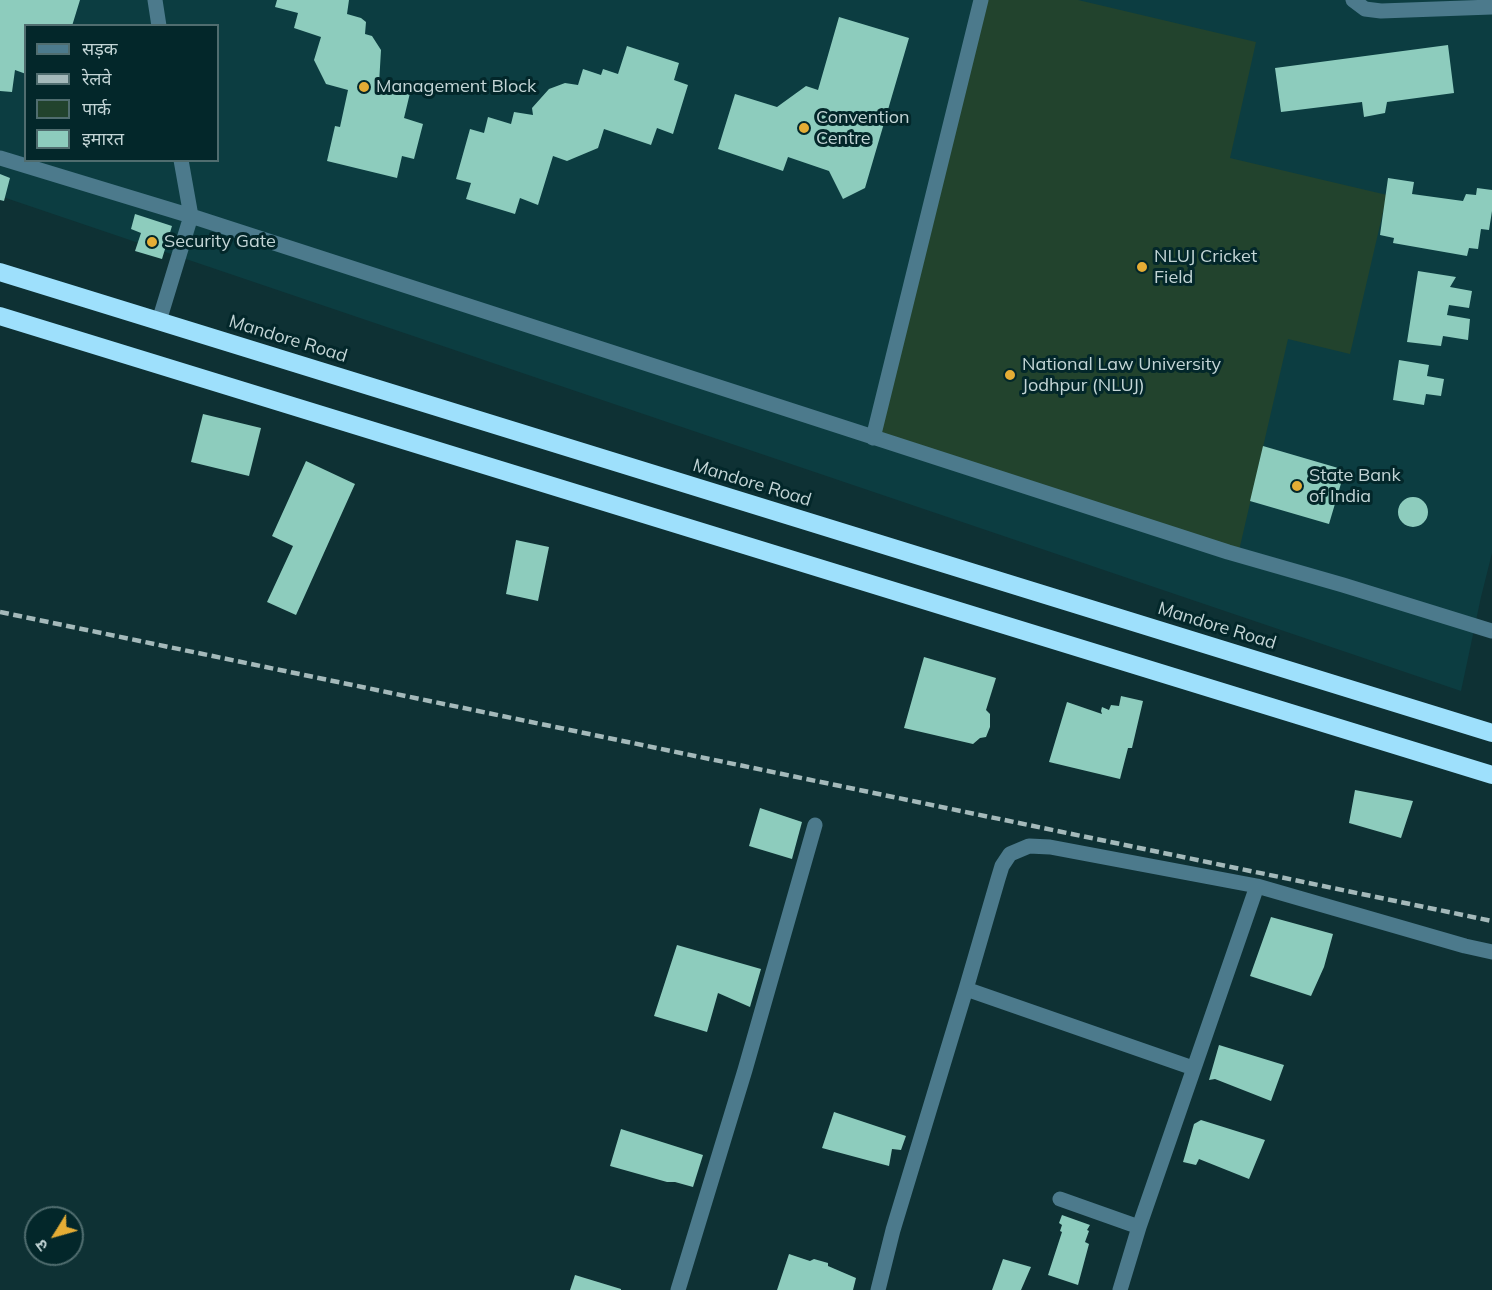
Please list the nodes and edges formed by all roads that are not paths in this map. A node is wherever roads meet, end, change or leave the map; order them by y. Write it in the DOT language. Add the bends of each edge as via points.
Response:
graph roads {
  1 [pos="155,0"];
  2 [pos="981,0"];
  3 [pos="1353,0"];
  4 [pos="1492,7"];
  5 [pos="159,24"];
  6 [pos="0,158"];
  7 [pos="182,162"];
  8 [pos="191,216"];
  9 [pos="0,272"];
  10 [pos="0,316"];
  11 [pos="159,321"];
  12 [pos="873,438"];
  13 [pos="1492,631"];
  14 [pos="1492,733"];
  15 [pos="1492,772"];
  16 [pos="815,825"];
  17 [pos="1257,886"];
  18 [pos="1492,952"];
  19 [pos="966,989"];
  20 [pos="1193,1068"];
  21 [pos="1060,1198"];
  22 [pos="1139,1227"];
  23 [pos="683,1289"];
  24 [pos="878,1290"];
  25 [pos="1120,1290"];
  1 -- 5 [label="street"];
  2 -- 12 [label="street"];
  3 -- 4 [label="street" via="1365,9 1381,11"];
  6 -- 8 [label="street"];
  7 -- 8 [label="street"];
  8 -- 11 [label="street"];
  8 -- 12 [label="street"];
  9 -- 11 [label="highway, Mandore Road"];
  10 -- 15 [label="highway"];
  11 -- 14 [label="highway, Mandore Road"];
  12 -- 13 [label="street" via="1228,552"];
  16 -- 23 [label="street"];
  17 -- 18 [label="street"];
  17 -- 19 [label="street" via="1029,846 1010,854 1002,866"];
  17 -- 20 [label="street"];
  19 -- 20 [label="street"];
  19 -- 24 [label="street"];
  20 -- 22 [label="street"];
  21 -- 22 [label="street"];
  22 -- 25 [label="street"];
}
